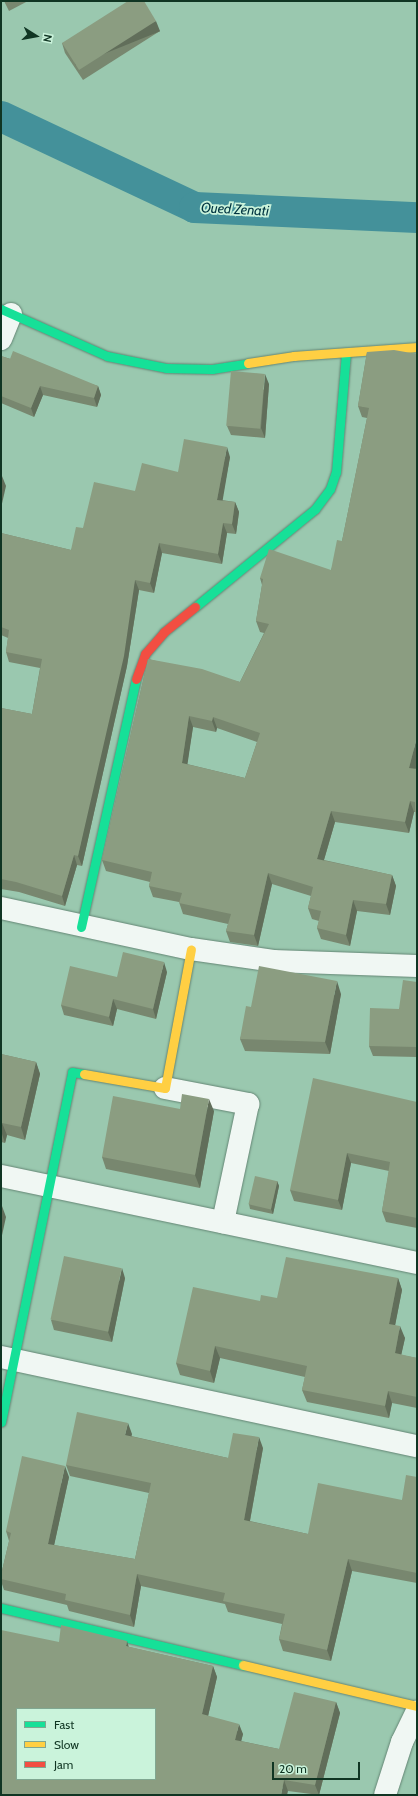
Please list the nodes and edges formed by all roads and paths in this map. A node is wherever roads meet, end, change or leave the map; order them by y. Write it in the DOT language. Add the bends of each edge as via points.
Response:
graph roads {
  1 [pos="6,311"];
  2 [pos="1,339"];
  3 [pos="417,347"];
  4 [pos="346,352"];
  5 [pos="1,908"];
  6 [pos="81,927"];
  7 [pos="191,950"];
  8 [pos="417,966"];
  9 [pos="165,1088"];
  10 [pos="1,1176"];
  11 [pos="49,1186"];
  12 [pos="223,1222"];
  13 [pos="417,1263"];
  14 [pos="7,1359"];
  15 [pos="1,1422"];
  16 [pos="417,1446"];
  17 [pos="1,1608"];
  18 [pos="417,1706"];
  19 [pos="417,1711"];
  20 [pos="385,1795"];
  1 -- 2 [label="street"];
  1 -- 4 [label="street" via="107,356 166,368 212,369 294,356"];
  3 -- 4 [label="street"];
  4 -- 6 [label="street" via="336,472 330,489 315,509 164,632 145,654 136,678"];
  5 -- 6 [label="street"];
  6 -- 7 [label="street"];
  7 -- 8 [label="street" via="273,960"];
  7 -- 9 [label="street"];
  9 -- 11 [label="street" via="72,1072"];
  9 -- 12 [label="street" via="248,1104"];
  10 -- 11 [label="street"];
  11 -- 12 [label="street"];
  11 -- 14 [label="street"];
  12 -- 13 [label="street"];
  14 -- 15 [label="street"];
  14 -- 16 [label="street"];
  17 -- 18 [label="street"];
  19 -- 20 [label="street" via="402,1742"];
}
